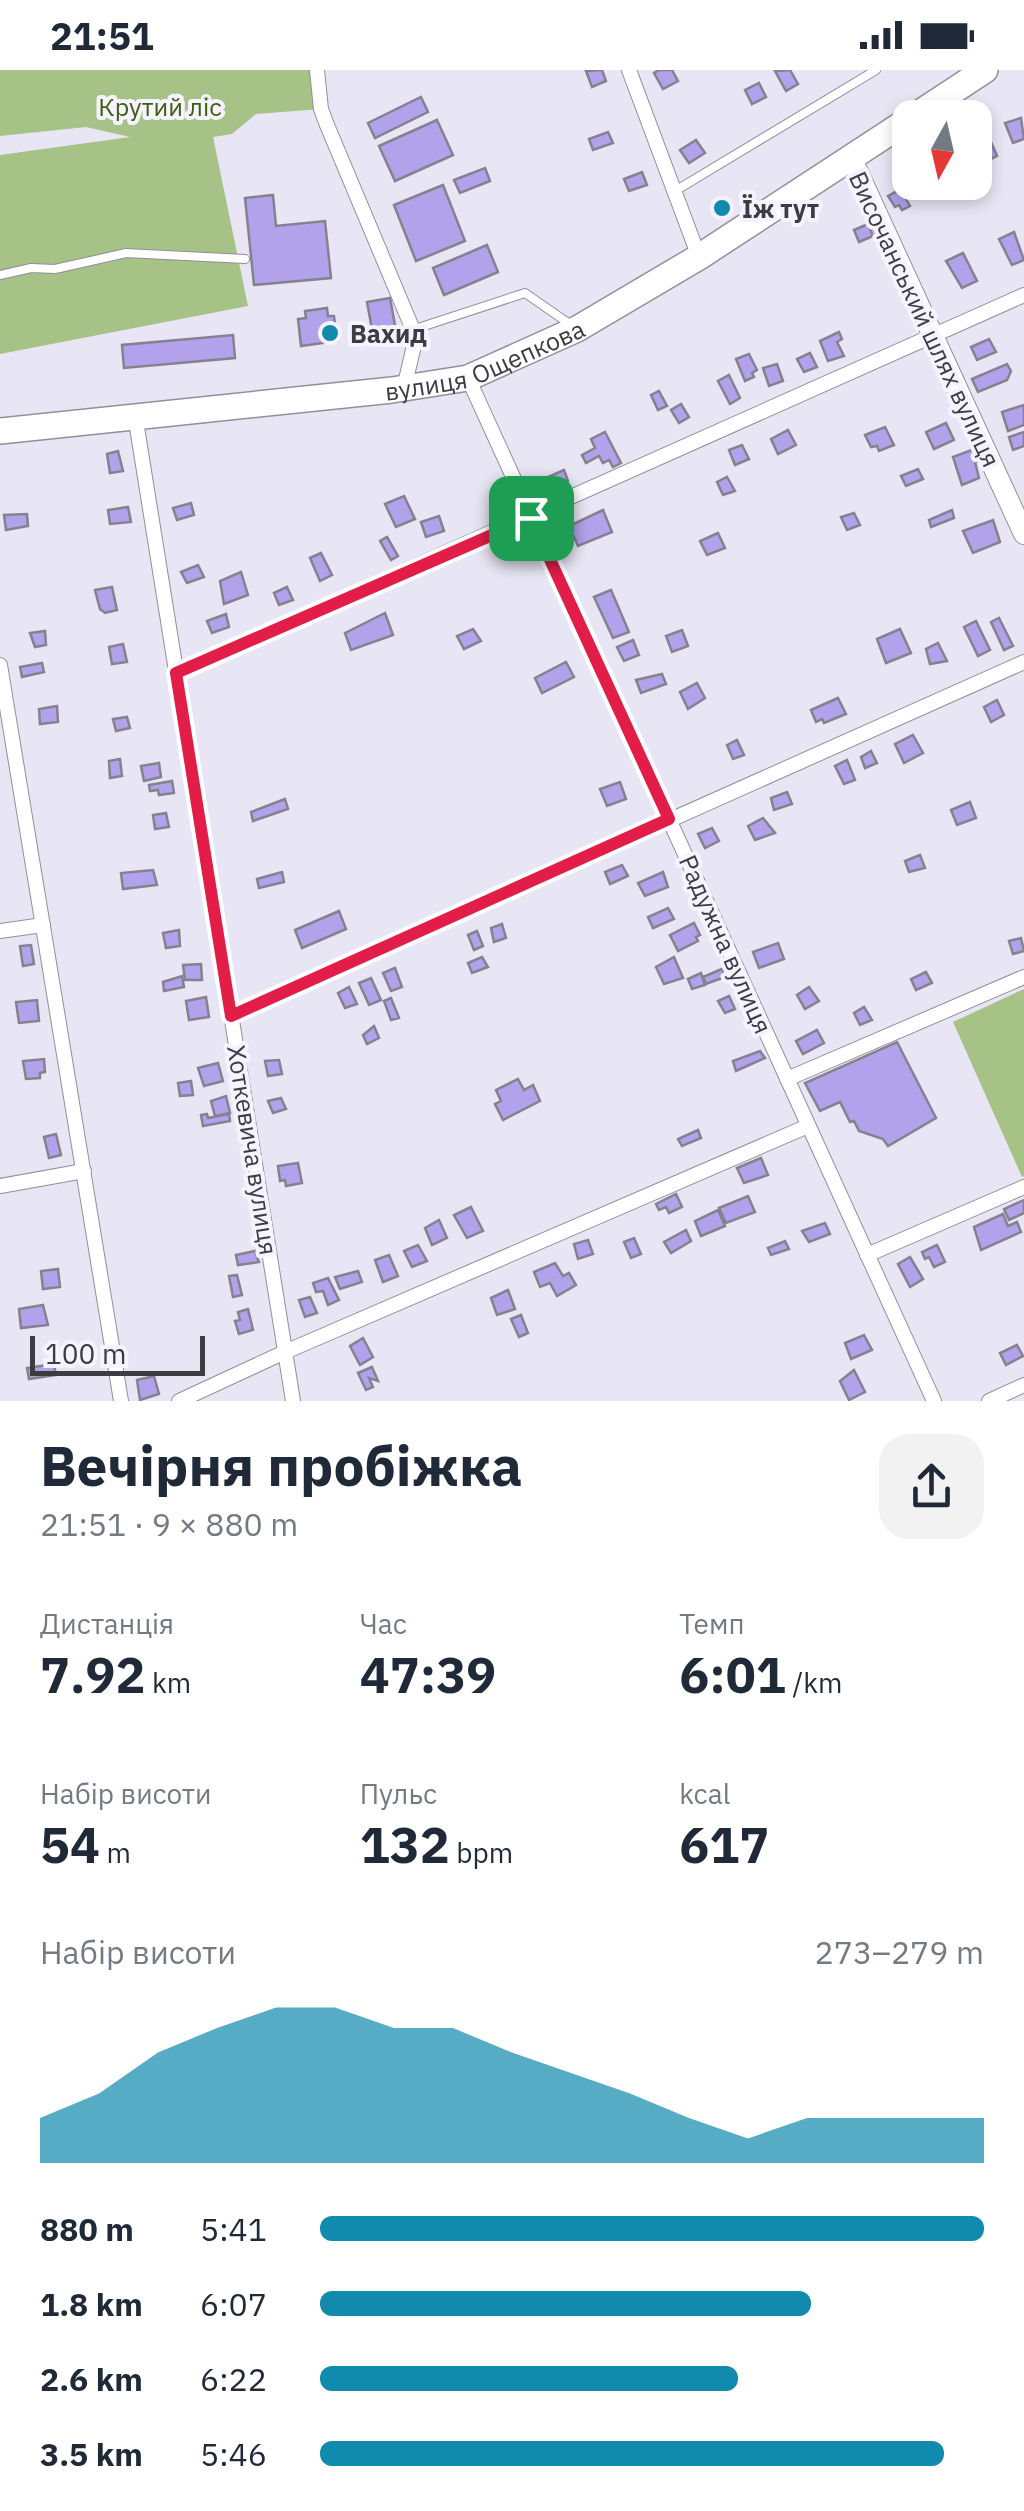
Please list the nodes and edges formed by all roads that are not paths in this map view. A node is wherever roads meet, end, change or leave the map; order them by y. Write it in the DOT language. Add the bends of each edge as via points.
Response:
graph roads {
  1 [pos="317,70"];
  2 [pos="629,70"];
  3 [pos="876,70"];
  4 [pos="985,70"];
  5 [pos="933,100"];
  6 [pos="892,131"];
  7 [pos="851,158"];
  8 [pos="674,191"];
  9 [pos="700,257"];
  10 [pos="245,259"];
  11 [pos="0,276"];
  12 [pos="1024,295"];
  13 [pos="577,329"];
  14 [pos="416,336"];
  15 [pos="933,336"];
  16 [pos="468,378"];
  17 [pos="404,388"];
  18 [pos="135,415"];
  19 [pos="0,431"];
  20 [pos="531,518"];
  21 [pos="1024,534"];
  22 [pos="1024,662"];
  23 [pos="0,664"];
  24 [pos="176,673"];
  25 [pos="1,682"];
  26 [pos="669,819"];
  27 [pos="43,925"];
  28 [pos="0,932"];
  29 [pos="1024,978"];
  30 [pos="231,1016"];
  31 [pos="787,1079"];
  32 [pos="808,1126"];
  33 [pos="84,1171"];
  34 [pos="0,1186"];
  35 [pos="1024,1186"];
  36 [pos="867,1256"];
  37 [pos="285,1352"];
  38 [pos="1024,1386"];
  39 [pos="122,1401"];
  40 [pos="179,1401"];
  41 [pos="293,1401"];
  42 [pos="934,1401"];
  43 [pos="989,1401"];
  1 -- 14 [label="street" via="321,109"];
  2 -- 8 [label="street"];
  3 -- 8 [label="lane"];
  4 -- 5 [label="highway, вулиця Ощепкова"];
  6 -- 7 [label="highway, вулиця Ощепкова"];
  7 -- 9 [label="highway, вулиця Ощепкова"];
  7 -- 15 [label="street, Височанський шлях вулиця"];
  8 -- 9 [label="street"];
  9 -- 13 [label="highway, вулиця Ощепкова"];
  10 -- 11 [label="lane" via="126,253"];
  12 -- 15 [label="street"];
  13 -- 14 [label="lane" via="525,293 418,328"];
  13 -- 16 [label="highway, вулиця Ощепкова"];
  14 -- 17 [label="street"];
  15 -- 20 [label="street"];
  15 -- 21 [label="street, Височанський шлях вулиця"];
  16 -- 17 [label="highway, вулиця Ощепкова"];
  16 -- 20 [label="street, Радужна вулиця"];
  17 -- 18 [label="highway, вулиця Ощепкова"];
  18 -- 19 [label="highway, вулиця Ощепкова"];
  18 -- 24 [label="street, Хоткевича вулиця"];
  20 -- 24 [label="street"];
  20 -- 26 [label="street, Радужна вулиця"];
  22 -- 26 [label="street"];
  23 -- 25 [label="street"];
  24 -- 30 [label="street, Хоткевича вулиця"];
  25 -- 27 [label="street"];
  26 -- 30 [label="street"];
  26 -- 31 [label="street, Радужна вулиця"];
  27 -- 28 [label="street"];
  27 -- 33 [label="street"];
  29 -- 31 [label="street"];
  30 -- 37 [label="street, Хоткевича вулиця"];
  31 -- 32 [label="street, Радужна вулиця"];
  32 -- 36 [label="street, Радужна вулиця"];
  32 -- 37 [label="street"];
  33 -- 34 [label="street"];
  33 -- 39 [label="street"];
  35 -- 36 [label="street"];
  36 -- 42 [label="street, Радужна вулиця"];
  37 -- 40 [label="street"];
  37 -- 41 [label="street, Хоткевича вулиця"];
  38 -- 43 [label="street"];
}
